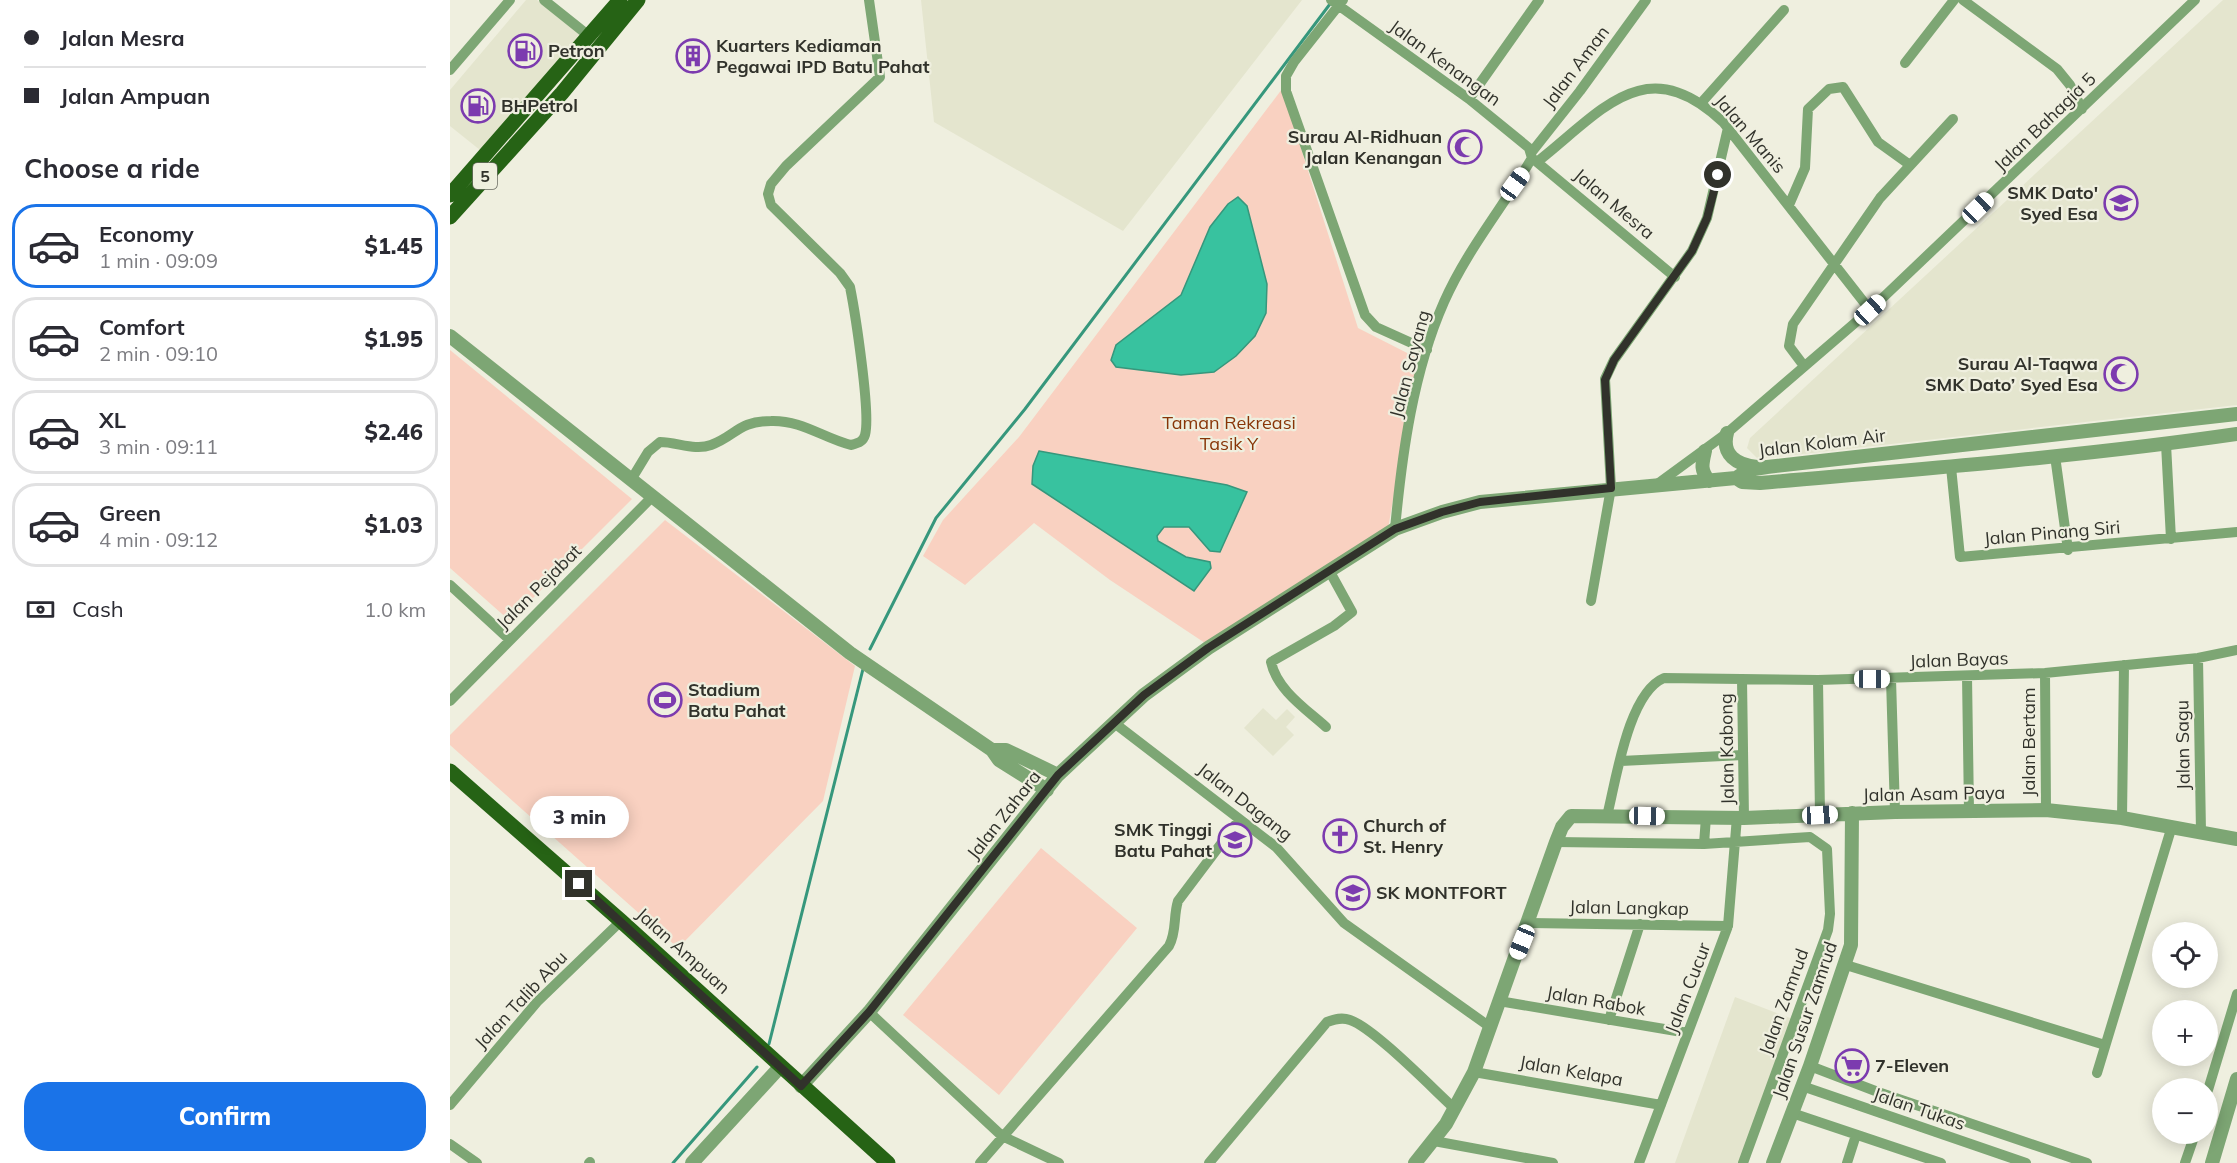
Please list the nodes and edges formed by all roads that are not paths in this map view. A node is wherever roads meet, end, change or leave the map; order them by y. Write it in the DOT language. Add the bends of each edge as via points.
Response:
graph roads {
  1 [pos="510,0"];
  2 [pos="544,0"];
  3 [pos="620,0"];
  4 [pos="638,0"];
  5 [pos="868,0"];
  6 [pos="1539,0"];
  7 [pos="1646,0"];
  8 [pos="1954,0"];
  9 [pos="1963,0"];
  10 [pos="2195,0"];
  11 [pos="1337,2"];
  12 [pos="1784,10"];
  13 [pos="589,36"];
  14 [pos="1905,63"];
  15 [pos="450,70"];
  16 [pos="1469,99"];
  17 [pos="1702,102"];
  18 [pos="2082,109"];
  19 [pos="1953,119"];
  20 [pos="1728,128"];
  21 [pos="1533,158"];
  22 [pos="1910,165"];
  23 [pos="450,195"];
  24 [pos="1789,205"];
  25 [pos="450,217"];
  26 [pos="1834,262"];
  27 [pos="1675,276"];
  28 [pos="1870,310"];
  29 [pos="450,336"];
  30 [pos="1427,350"];
  31 [pos="1804,366"];
  32 [pos="2237,414"];
  33 [pos="1727,433"];
  34 [pos="2237,434"];
  35 [pos="2166,444"];
  36 [pos="1705,451"];
  37 [pos="2055,456"];
  38 [pos="1951,466"];
  39 [pos="1767,467"];
  40 [pos="1736,478"];
  41 [pos="631,480"];
  42 [pos="1709,481"];
  43 [pos="1656,485"];
  44 [pos="1611,488"];
  45 [pos="652,496"];
  46 [pos="1395,529"];
  47 [pos="2237,532"];
  48 [pos="2171,539"];
  49 [pos="2068,550"];
  50 [pos="1330,572"];
  51 [pos="450,585"];
  52 [pos="1591,601"];
  53 [pos="510,640"];
  54 [pos="2237,650"];
  55 [pos="2198,658"];
  56 [pos="2124,665"];
  57 [pos="2045,673"];
  58 [pos="1967,676"];
  59 [pos="1742,679"];
  60 [pos="1891,679"];
  61 [pos="1818,680"];
  62 [pos="450,701"];
  63 [pos="1113,722"];
  64 [pos="1326,727"];
  65 [pos="992,750"];
  66 [pos="1743,755"];
  67 [pos="1621,760"];
  68 [pos="450,771"];
  69 [pos="1058,775"];
  70 [pos="1047,790"];
  71 [pos="2046,810"];
  72 [pos="1969,811"];
  73 [pos="1895,812"];
  74 [pos="1852,813"];
  75 [pos="1820,815"];
  76 [pos="1607,816"];
  77 [pos="1706,817"];
  78 [pos="1740,817"];
  79 [pos="2122,818"];
  80 [pos="1239,820"];
  81 [pos="2172,826"];
  82 [pos="2201,832"];
  83 [pos="2237,839"];
  84 [pos="1556,842"];
  85 [pos="1735,842"];
  86 [pos="1704,844"];
  87 [pos="621,921"];
  88 [pos="1530,923"];
  89 [pos="1640,924"];
  90 [pos="1728,926"];
  91 [pos="1846,965"];
  92 [pos="2237,994"];
  93 [pos="1499,1001"];
  94 [pos="869,1012"];
  95 [pos="1609,1020"];
  96 [pos="1490,1027"];
  97 [pos="1688,1033"];
  98 [pos="2105,1045"];
  99 [pos="780,1066"];
  100 [pos="1810,1066"];
  101 [pos="1474,1072"];
  102 [pos="2097,1074"];
  103 [pos="2212,1078"];
  104 [pos="2237,1079"];
  105 [pos="801,1086"];
  106 [pos="1802,1086"];
  107 [pos="450,1105"];
  108 [pos="1661,1105"];
  109 [pos="1455,1109"];
  110 [pos="1792,1113"];
  111 [pos="1856,1135"];
  112 [pos="1002,1136"];
  113 [pos="1434,1141"];
  114 [pos="450,1144"];
  115 [pos="2192,1144"];
  116 [pos="477,1163"];
  117 [pos="692,1163"];
  118 [pos="888,1163"];
  119 [pos="980,1163"];
  120 [pos="1059,1163"];
  121 [pos="1209,1163"];
  122 [pos="1415,1163"];
  123 [pos="1553,1163"];
  124 [pos="1639,1163"];
  125 [pos="1743,1163"];
  126 [pos="1773,1163"];
  127 [pos="1847,1163"];
  128 [pos="1941,1163"];
  129 [pos="2026,1163"];
  130 [pos="2087,1163"];
  131 [pos="2185,1163"];
  132 [pos="2212,1163"];
  1 -- 15 [label="street"];
  2 -- 13 [label="street"];
  3 -- 13 [label="main road, 5"];
  4 -- 25 [label="main road, 5" via="562,93"];
  5 -- 41 [label="street" via="880,77 786,166 768,194 771,205 850,287 864,392 865,435 861,442 851,445 791,423 749,423 712,445 699,448 660,442 648,452"];
  6 -- 16 [label="street"];
  7 -- 21 [label="street, Jalan Aman"];
  8 -- 14 [label="street"];
  9 -- 18 [label="street" via="2057,69"];
  10 -- 18 [label="street, Jalan Bahagia 5"];
  11 -- 16 [label="street, Jalan Kenangan"];
  11 -- 30 [label="street" via="1290,69 1286,91 1365,315 1376,327"];
  12 -- 17 [label="street"];
  13 -- 23 [label="main road, 5"];
  16 -- 21 [label="street, Jalan Kenangan" via="1529,148"];
  17 -- 20 [label="street, Jalan Manis"];
  17 -- 21 [label="street, Jalan Manis" via="1664,88 1645,87 1620,96"];
  18 -- 28 [label="street, Jalan Bahagia 5"];
  19 -- 22 [label="street"];
  20 -- 24 [label="street, Jalan Manis"];
  20 -- 27 [label="street" via="1707,218"];
  21 -- 27 [label="street, Jalan Mesra"];
  21 -- 30 [label="street, Jalan Sayang" via="1472,248 1444,302"];
  22 -- 24 [label="street" via="1878,142 1843,87 1829,88 1808,109 1804,168"];
  22 -- 26 [label="street" via="1880,198"];
  24 -- 26 [label="street, Jalan Manis"];
  26 -- 28 [label="street, Jalan Manis"];
  26 -- 31 [label="street" via="1793,324 1789,346"];
  27 -- 44 [label="street" via="1614,360 1605,380"];
  28 -- 31 [label="street, Jalan Bahagia 5"];
  29 -- 41 [label="street"];
  30 -- 46 [label="street, Jalan Sayang" via="1414,404"];
  31 -- 33 [label="street, Jalan Bahagia 5"];
  32 -- 39 [label="street, Jalan Kolam Air"];
  33 -- 36 [label="street, Jalan Bahagia 5"];
  33 -- 39 [label="street" via="1725,443 1735,461 1745,466"];
  34 -- 35 [label="street, Jalan Kolam Air"];
  35 -- 37 [label="street, Jalan Kolam Air"];
  35 -- 48 [label="street"];
  36 -- 42 [label="street" via="1701,466"];
  36 -- 43 [label="street, Jalan Bahagia 5"];
  37 -- 38 [label="street, Jalan Kolam Air"];
  37 -- 49 [label="street"];
  38 -- 40 [label="street, Jalan Kolam Air" via="1760,483"];
  38 -- 49 [label="street, Jalan Pinang Siri" via="1960,557"];
  39 -- 40 [label="street, Jalan Kolam Air" via="1748,470"];
  40 -- 42 [label="street, Jalan Zahara"];
  41 -- 45 [label="street"];
  42 -- 43 [label="street, Jalan Zahara"];
  43 -- 44 [label="street, Jalan Zahara"];
  44 -- 46 [label="street, Jalan Zahara" via="1480,502"];
  44 -- 52 [label="street"];
  45 -- 53 [label="street, Jalan Pejabat"];
  45 -- 65 [label="street" via="850,653"];
  46 -- 50 [label="street, Jalan Zahara"];
  47 -- 48 [label="street, Jalan Pinang Siri"];
  48 -- 49 [label="street, Jalan Pinang Siri"];
  50 -- 63 [label="street, Jalan Zahara" via="1208,648"];
  50 -- 64 [label="street" via="1352,612 1270,662 1285,689"];
  51 -- 53 [label="street"];
  53 -- 62 [label="street, Jalan Pejabat"];
  54 -- 55 [label="street, Jalan Bayas"];
  55 -- 56 [label="street, Jalan Bayas"];
  55 -- 82 [label="street, Jalan Sagu"];
  56 -- 57 [label="street, Jalan Bayas"];
  56 -- 79 [label="street"];
  57 -- 58 [label="street, Jalan Bayas"];
  57 -- 71 [label="street, Jalan Bertam"];
  58 -- 60 [label="street, Jalan Bayas"];
  58 -- 72 [label="street"];
  59 -- 61 [label="street, Jalan Bayas"];
  59 -- 66 [label="street, Jalan Kabong"];
  59 -- 67 [label="street, Jalan Bayas" via="1681,677 1656,681 1647,691 1628,732"];
  60 -- 61 [label="street, Jalan Bayas"];
  60 -- 73 [label="street"];
  61 -- 75 [label="street"];
  63 -- 69 [label="street, Jalan Zahara"];
  63 -- 80 [label="street, Jalan Dagang"];
  65 -- 69 [label="street" via="1006,750"];
  65 -- 70 [label="street" via="999,760"];
  66 -- 67 [label="street"];
  66 -- 78 [label="street, Jalan Kabong"];
  67 -- 76 [label="street, Jalan Bayas"];
  68 -- 87 [label="main road, Jalan Ampuan"];
  69 -- 70 [label="street, Jalan Zahara"];
  70 -- 94 [label="street, Jalan Zahara"];
  71 -- 72 [label="street, Jalan Asam Paya"];
  71 -- 79 [label="street, Jalan Asam Paya"];
  72 -- 73 [label="street, Jalan Asam Paya"];
  73 -- 74 [label="street, Jalan Asam Paya"];
  74 -- 75 [label="street, Jalan Asam Paya"];
  74 -- 91 [label="street, Jalan Susur Zamrud" via="1851,945"];
  75 -- 78 [label="street, Jalan Asam Paya"];
  76 -- 77 [label="street, Jalan Asam Paya"];
  76 -- 84 [label="street, Jalan Asam Paya" via="1571,816"];
  77 -- 78 [label="street, Jalan Asam Paya"];
  77 -- 86 [label="street"];
  78 -- 85 [label="street, Jalan Cucur"];
  79 -- 81 [label="street, Jalan Asam Paya"];
  80 -- 96 [label="street, Jalan Dagang" via="1276,847 1344,923"];
  80 -- 112 [label="street" via="1178,901 1175,935 1169,946"];
  81 -- 82 [label="street, Jalan Asam Paya"];
  81 -- 98 [label="street"];
  82 -- 83 [label="street, Jalan Asam Paya"];
  84 -- 86 [label="street"];
  84 -- 88 [label="street"];
  85 -- 86 [label="street"];
  85 -- 90 [label="street, Jalan Cucur"];
  85 -- 125 [label="street, Jalan Zamrud" via="1810,837 1827,849 1830,914 1828,930"];
  87 -- 99 [label="main road, Jalan Ampuan"];
  87 -- 107 [label="street, Jalan Talib Abu" via="537,1002"];
  88 -- 89 [label="street, Jalan Langkap"];
  88 -- 93 [label="street"];
  89 -- 90 [label="street, Jalan Langkap"];
  89 -- 95 [label="street"];
  90 -- 97 [label="street, Jalan Cucur"];
  91 -- 98 [label="street"];
  91 -- 100 [label="street, Jalan Susur Zamrud"];
  92 -- 103 [label="street"];
  93 -- 95 [label="street, Jalan Rabok"];
  93 -- 96 [label="street"];
  94 -- 105 [label="street, Jalan Zahara"];
  94 -- 112 [label="street"];
  95 -- 97 [label="street, Jalan Rabok"];
  96 -- 101 [label="street"];
  97 -- 108 [label="street, Jalan Cucur"];
  98 -- 102 [label="street"];
  99 -- 105 [label="main road, Jalan Ampuan"];
  99 -- 117 [label="street"];
  100 -- 106 [label="street, Jalan Susur Zamrud"];
  100 -- 130 [label="street"];
  101 -- 108 [label="street, Jalan Kelapa"];
  101 -- 109 [label="street"];
  104 -- 132 [label="street"];
  105 -- 118 [label="main road, Jalan Ampuan"];
  106 -- 110 [label="street, Jalan Susur Zamrud"];
  106 -- 129 [label="street, Jalan Tukas"];
  108 -- 124 [label="street, Jalan Cucur"];
  109 -- 113 [label="street"];
  109 -- 121 [label="street" via="1353,1020 1334,1019 1327,1022"];
  110 -- 111 [label="street"];
  110 -- 126 [label="street, Jalan Susur Zamrud"];
  111 -- 127 [label="street"];
  111 -- 128 [label="street"];
  112 -- 119 [label="street"];
  112 -- 120 [label="street"];
  113 -- 122 [label="street"];
  113 -- 123 [label="street"];
  114 -- 116 [label="street"];
  115 -- 131 [label="street"];
}
